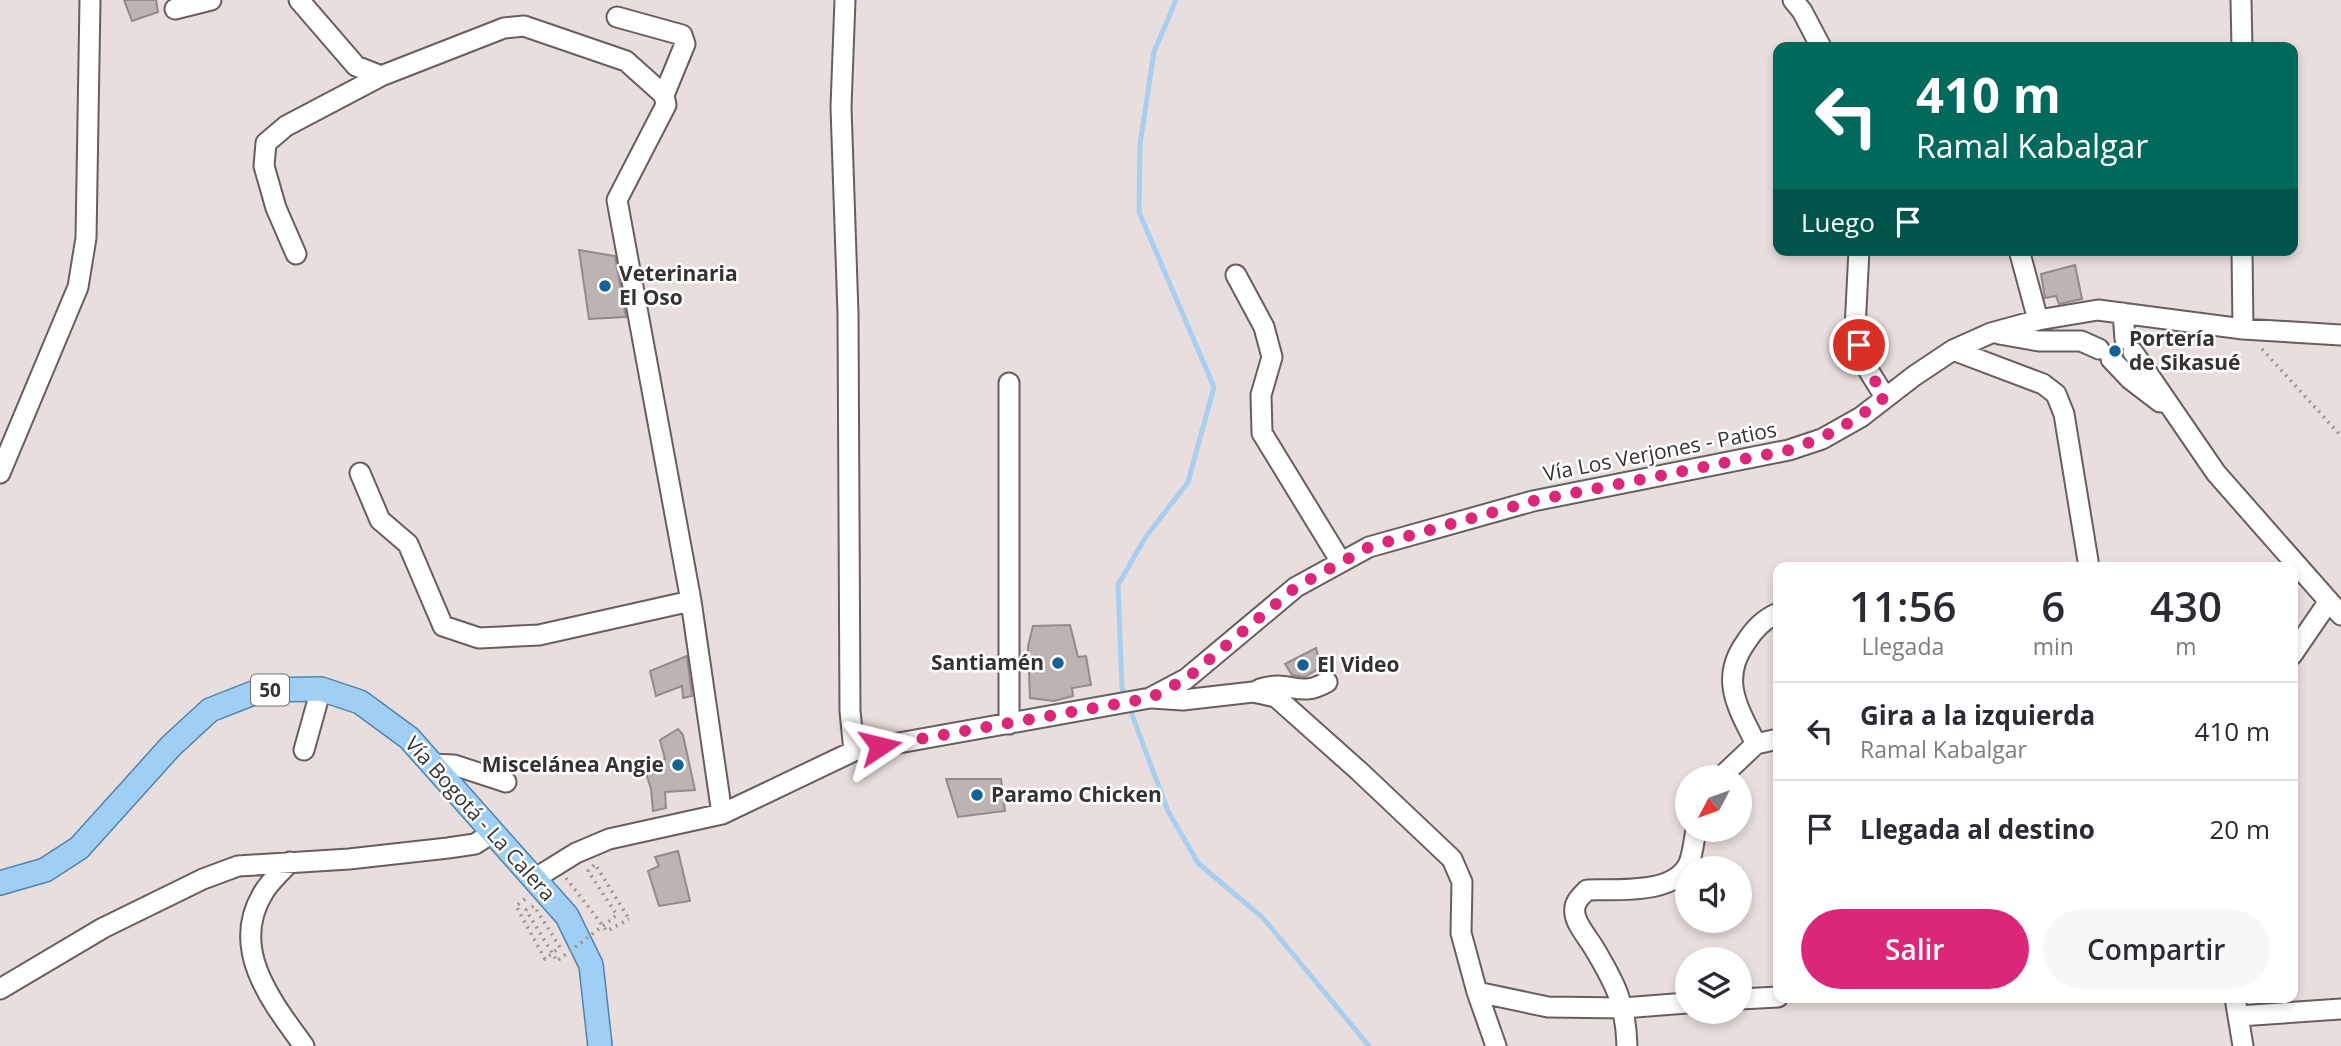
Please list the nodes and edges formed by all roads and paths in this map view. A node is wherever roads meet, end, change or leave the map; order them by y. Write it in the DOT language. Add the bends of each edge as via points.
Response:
graph roads {
  1 [pos="90,0"];
  2 [pos="211,0"];
  3 [pos="299,0"];
  4 [pos="845,0"];
  5 [pos="1793,0"];
  6 [pos="2242,0"];
  7 [pos="175,9"];
  8 [pos="617,18"];
  9 [pos="1818,42"];
  10 [pos="2242,42"];
  11 [pos="381,76"];
  12 [pos="664,95"];
  13 [pos="296,254"];
  14 [pos="1858,256"];
  15 [pos="2021,256"];
  16 [pos="2242,256"];
  17 [pos="1236,275"];
  18 [pos="2123,313"];
  19 [pos="2038,320"];
  20 [pos="2243,329"];
  21 [pos="1991,333"];
  22 [pos="2341,335"];
  23 [pos="1953,350"];
  24 [pos="1009,383"];
  25 [pos="1885,397"];
  26 [pos="2174,414"];
  27 [pos="2341,436"];
  28 [pos="0,473"];
  29 [pos="360,473"];
  30 [pos="1341,562"];
  31 [pos="2088,562"];
  32 [pos="2294,562"];
  33 [pos="2298,566"];
  34 [pos="691,601"];
  35 [pos="2335,608"];
  36 [pos="1773,616"];
  37 [pos="2298,648"];
  38 [pos="1327,682"];
  39 [pos="321,689"];
  40 [pos="1253,692"];
  41 [pos="1136,701"];
  42 [pos="1009,724"];
  43 [pos="1773,739"];
  44 [pos="1756,744"];
  45 [pos="303,750"];
  46 [pos="855,751"];
  47 [pos="431,764"];
  48 [pos="1734,765"];
  49 [pos="506,782"];
  50 [pos="722,814"];
  51 [pos="492,833"];
  52 [pos="1693,842"];
  53 [pos="290,862"];
  54 [pos="556,865"];
  55 [pos="0,883"];
  56 [pos="525,884"];
  57 [pos="0,989"];
  58 [pos="1477,992"];
  59 [pos="1773,997"];
  60 [pos="1752,998"];
  61 [pos="1675,1004"];
  62 [pos="2237,1007"];
  63 [pos="1623,1008"];
  64 [pos="2341,1009"];
  65 [pos="304,1046"];
  66 [pos="600,1046"];
  67 [pos="1496,1046"];
  68 [pos="1627,1046"];
  69 [pos="2243,1046"];
  1 -- 28 [label="street" via="86,238 78,287"];
  2 -- 7 [label="street"];
  3 -- 11 [label="street" via="356,66"];
  4 -- 46 [label="street" via="841,107 848,314 850,711"];
  5 -- 9 [label="street"];
  6 -- 10 [label="street"];
  8 -- 12 [label="street" via="682,34 685,44"];
  11 -- 12 [label="street" via="504,28 524,26 626,61"];
  11 -- 13 [label="street" via="286,126 266,144 264,166"];
  12 -- 34 [label="street" via="666,105 617,200"];
  14 -- 25 [label="street" via="1855,329 1862,360"];
  15 -- 19 [label="street"];
  16 -- 20 [label="street"];
  17 -- 30 [label="street" via="1264,327 1272,357 1261,395 1262,432"];
  18 -- 19 [label="street, Vía Los Verjones - Patios" via="2098,310"];
  18 -- 20 [label="street, Vía Los Verjones - Patios"];
  18 -- 26 [label="street" via="2129,346"];
  19 -- 21 [label="street, Vía Los Verjones - Patios"];
  20 -- 22 [label="street, Vía Los Verjones - Patios"];
  20 -- 27 [label="path"];
  21 -- 23 [label="street, Vía Los Verjones - Patios"];
  21 -- 26 [label="street" via="2039,341 2081,341 2105,354"];
  23 -- 25 [label="street, Vía Los Verjones - Patios"];
  23 -- 31 [label="street" via="2042,384 2056,394 2064,414"];
  24 -- 42 [label="street"];
  25 -- 30 [label="street, Vía Los Verjones - Patios" via="1822,439 1789,450 1533,501 1369,547"];
  26 -- 32 [label="street" via="2216,473"];
  29 -- 34 [label="street" via="380,520 408,544 443,626 479,638 539,635"];
  30 -- 41 [label="street, Vía Los Verjones - Patios" via="1296,587 1186,679"];
  33 -- 35 [label="street"];
  34 -- 50 [label="street"];
  35 -- 37 [label="street"];
  36 -- 44 [label="street" via="1736,656 1732,680 1735,702"];
  38 -- 40 [label="street" via="1307,691 1275,684"];
  39 -- 45 [label="street"];
  39 -- 47 [label="main road, Vía Bogotá - La Calera / 50" via="360,702 409,738"];
  39 -- 55 [label="main road, Vía Bogotá - La Calera / 50" via="261,690 210,710 171,746 79,848 45,870"];
  40 -- 41 [label="street"];
  40 -- 58 [label="street" via="1276,697 1452,859 1462,882 1461,933"];
  41 -- 42 [label="street, Vía Los Verjones - Patios"];
  42 -- 46 [label="street, Vía Los Verjones - Patios"];
  43 -- 44 [label="street"];
  44 -- 48 [label="street"];
  46 -- 50 [label="street, Vía Los Verjones - Patios"];
  47 -- 49 [label="street" via="454,765"];
  47 -- 51 [label="main road, Vía Bogotá - La Calera / 50"];
  50 -- 54 [label="street, Vía Los Verjones - Patios" via="610,839"];
  51 -- 53 [label="street" via="475,844"];
  51 -- 56 [label="main road, Vía Bogotá - La Calera / 50"];
  52 -- 63 [label="street" via="1679,878 1662,886 1587,890 1576,901 1575,915 1612,978"];
  53 -- 57 [label="street" via="239,866 203,880 103,928"];
  53 -- 65 [label="street" via="263,892 252,915 249,947 260,978"];
  54 -- 56 [label="street, Vía Los Verjones - Patios"];
  54 -- 56 [label="path, bridge" via="607,931 629,919 595,864 588,871 617,915 557,961 526,910 534,906 560,947 545,959 516,906 525,899"];
  56 -- 66 [label="main road, Vía Bogotá - La Calera / 50" via="567,916 591,965"];
  58 -- 63 [label="street" via="1548,1007"];
  58 -- 67 [label="street"];
  59 -- 60 [label="street"];
  61 -- 63 [label="street"];
  62 -- 64 [label="street"];
  62 -- 69 [label="street"];
  63 -- 68 [label="street"];
}
